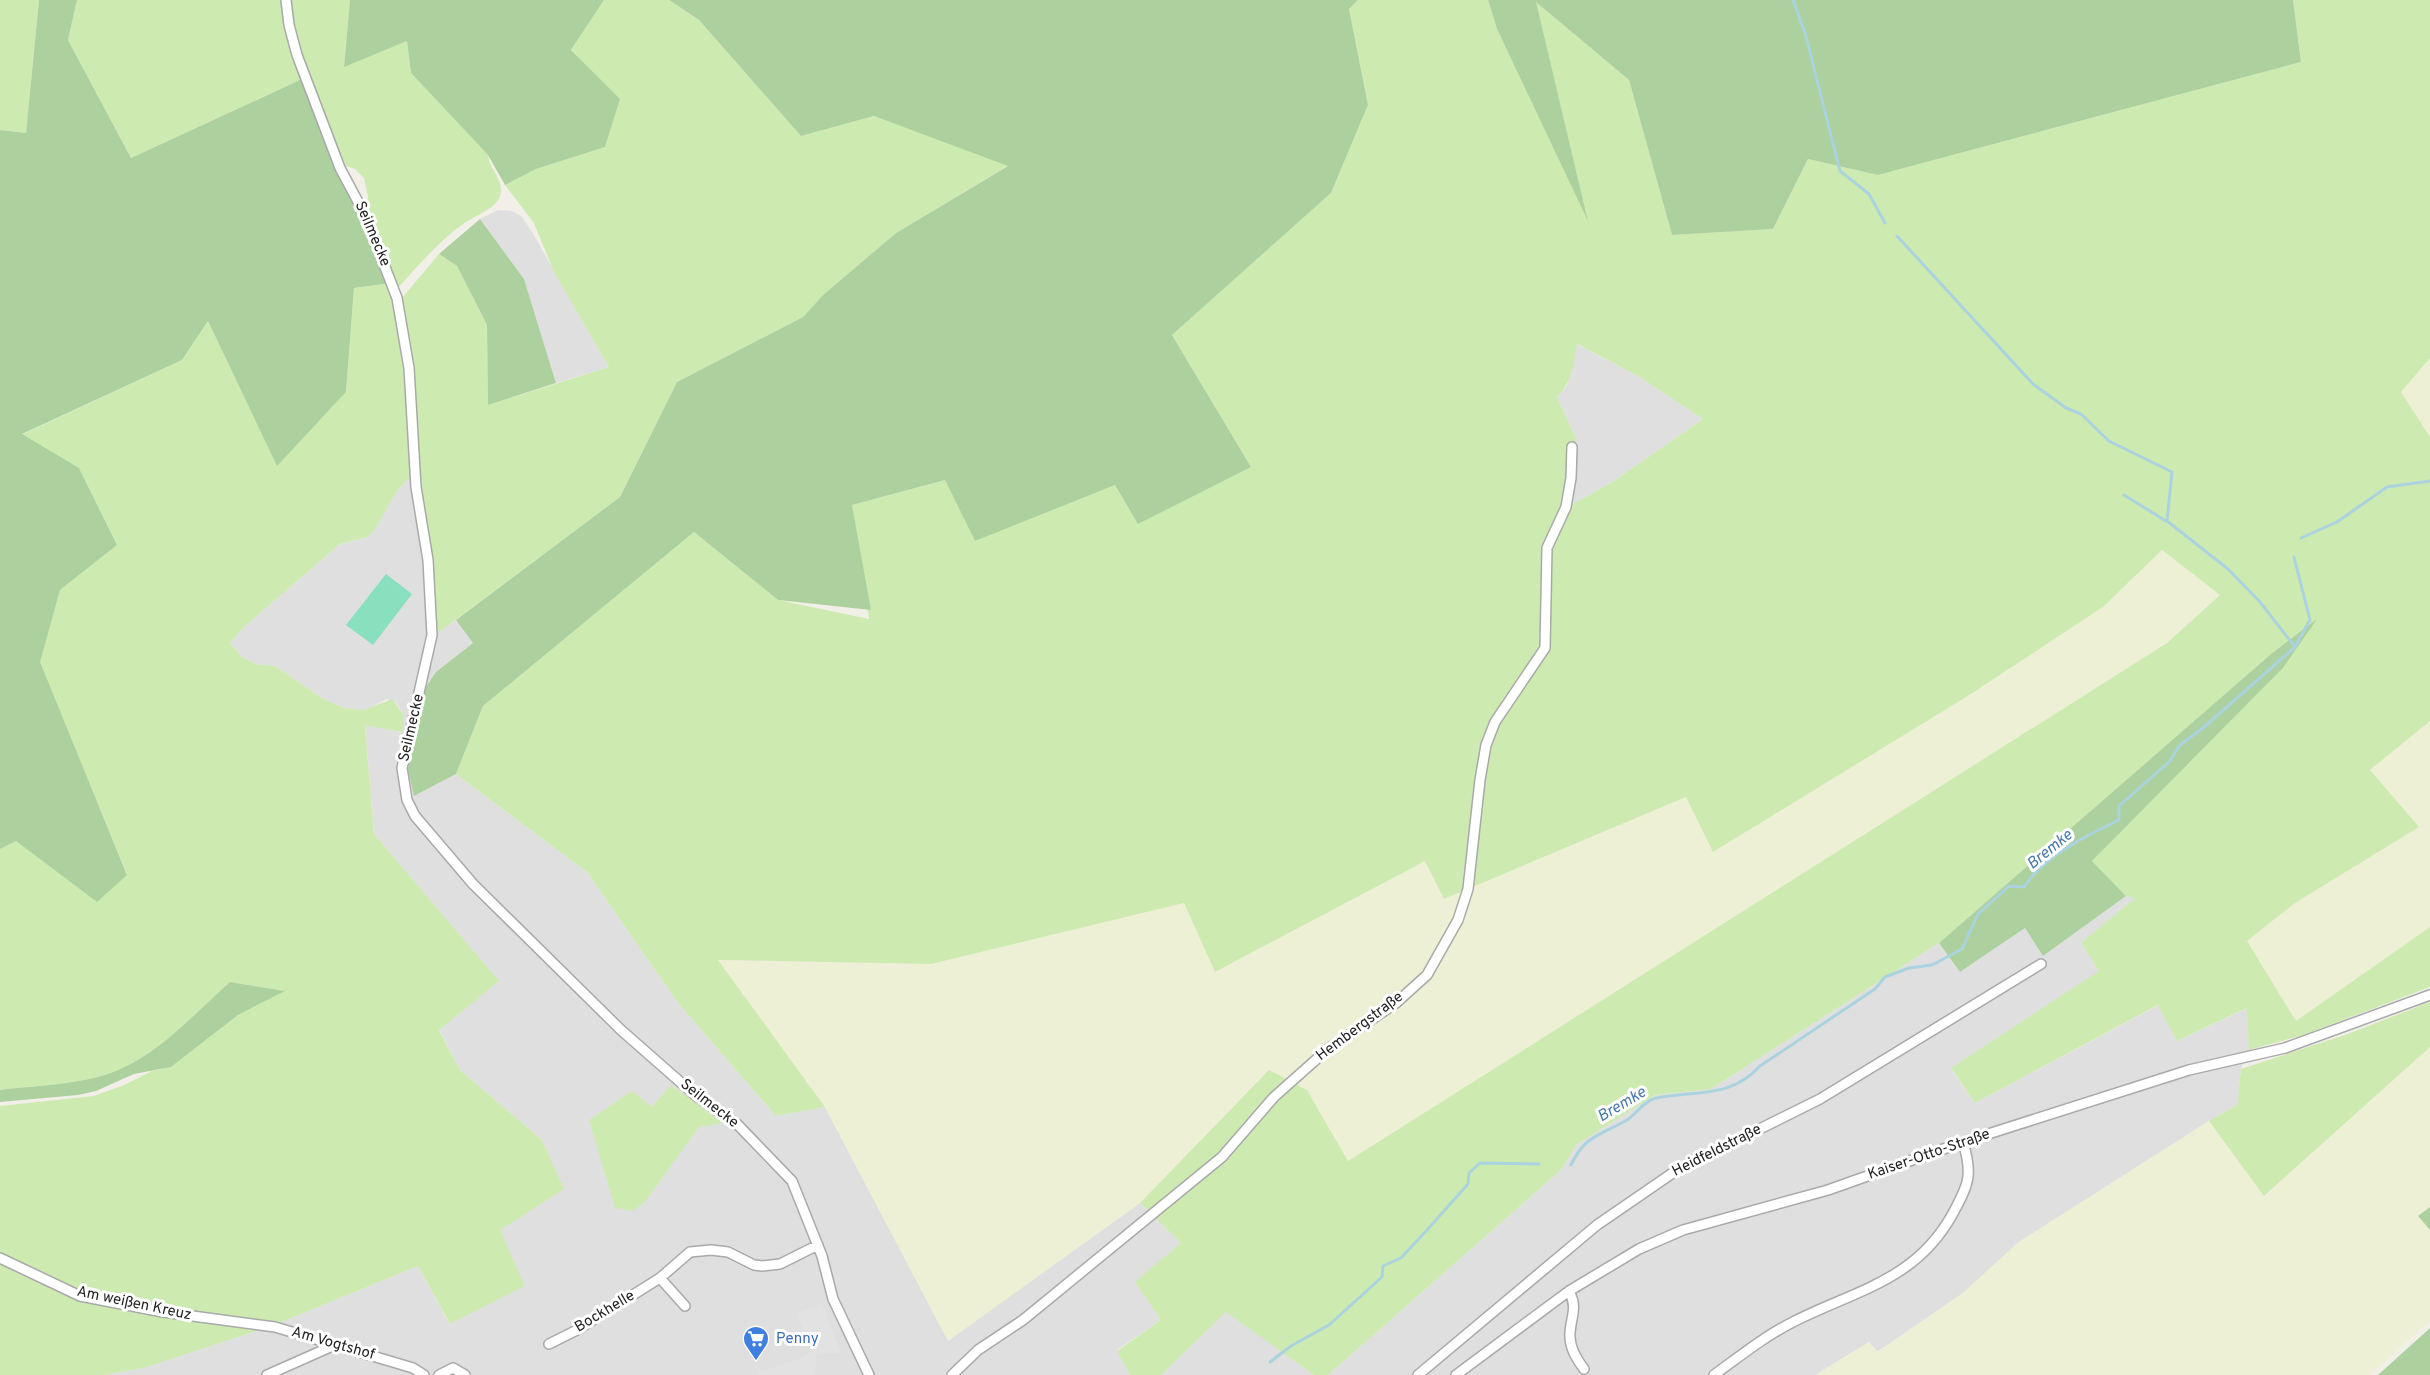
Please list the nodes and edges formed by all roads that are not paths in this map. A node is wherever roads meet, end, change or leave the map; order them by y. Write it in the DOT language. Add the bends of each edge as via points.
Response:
graph roads {
  1 [pos="286,0"];
  2 [pos="1572,447"];
  3 [pos="2041,964"];
  4 [pos="2430,995"];
  5 [pos="1963,1142"];
  6 [pos="818,1245"];
  7 [pos="0,1258"];
  8 [pos="660,1278"];
  9 [pos="1569,1291"];
  10 [pos="686,1306"];
  11 [pos="274,1327"];
  12 [pos="337,1344"];
  13 [pos="549,1344"];
  14 [pos="1584,1369"];
  15 [pos="267,1375"];
  16 [pos="424,1375"];
  17 [pos="439,1375"];
  18 [pos="464,1375"];
  19 [pos="869,1375"];
  20 [pos="952,1375"];
  21 [pos="1418,1375"];
  22 [pos="1456,1375"];
  23 [pos="1714,1375"];
  1 -- 6 [label="street, Seilmecke" via="297,55 340,168 364,213 397,298 409,368 416,487 428,560 432,635 402,768 407,800 415,816 473,884 621,1030 695,1095 737,1124 792,1181"];
  2 -- 20 [label="street, Hembergstraße" via="1566,507 1547,548 1545,648 1492,729 1480,780 1468,889 1458,920 1427,975 1396,1003 1313,1062 1275,1097 1222,1157 1023,1320 978,1350"];
  3 -- 21 [label="street, Heidfeldstraße" via="1820,1099 1677,1170 1598,1224"];
  4 -- 5 [label="street, Kaiser-Otto-Straße" via="2295,1045 2189,1070"];
  5 -- 9 [label="street, Kaiser-Otto-Straße" via="1828,1190 1683,1230 1639,1249"];
  5 -- 23 [label="street" via="1970,1167 1963,1196 1945,1229 1923,1255 1901,1272 1775,1332"];
  6 -- 8 [label="street, Bockhelle" via="780,1264 762,1266 728,1252 700,1250 684,1256"];
  6 -- 19 [label="street, Seilmecke" via="833,1299"];
  7 -- 11 [label="street, Am weißen Kreuz" via="80,1296"];
  8 -- 10 [label="street"];
  8 -- 13 [label="street, Bockhelle"];
  9 -- 14 [label="street" via="1576,1307 1570,1343"];
  9 -- 22 [label="street, Kaiser-Otto-Straße"];
  11 -- 12 [label="street, Am Vogtshof"];
  12 -- 15 [label="street"];
  12 -- 16 [label="street, Am Vogtshof"];
  17 -- 18 [label="street" via="453,1368"];
}
